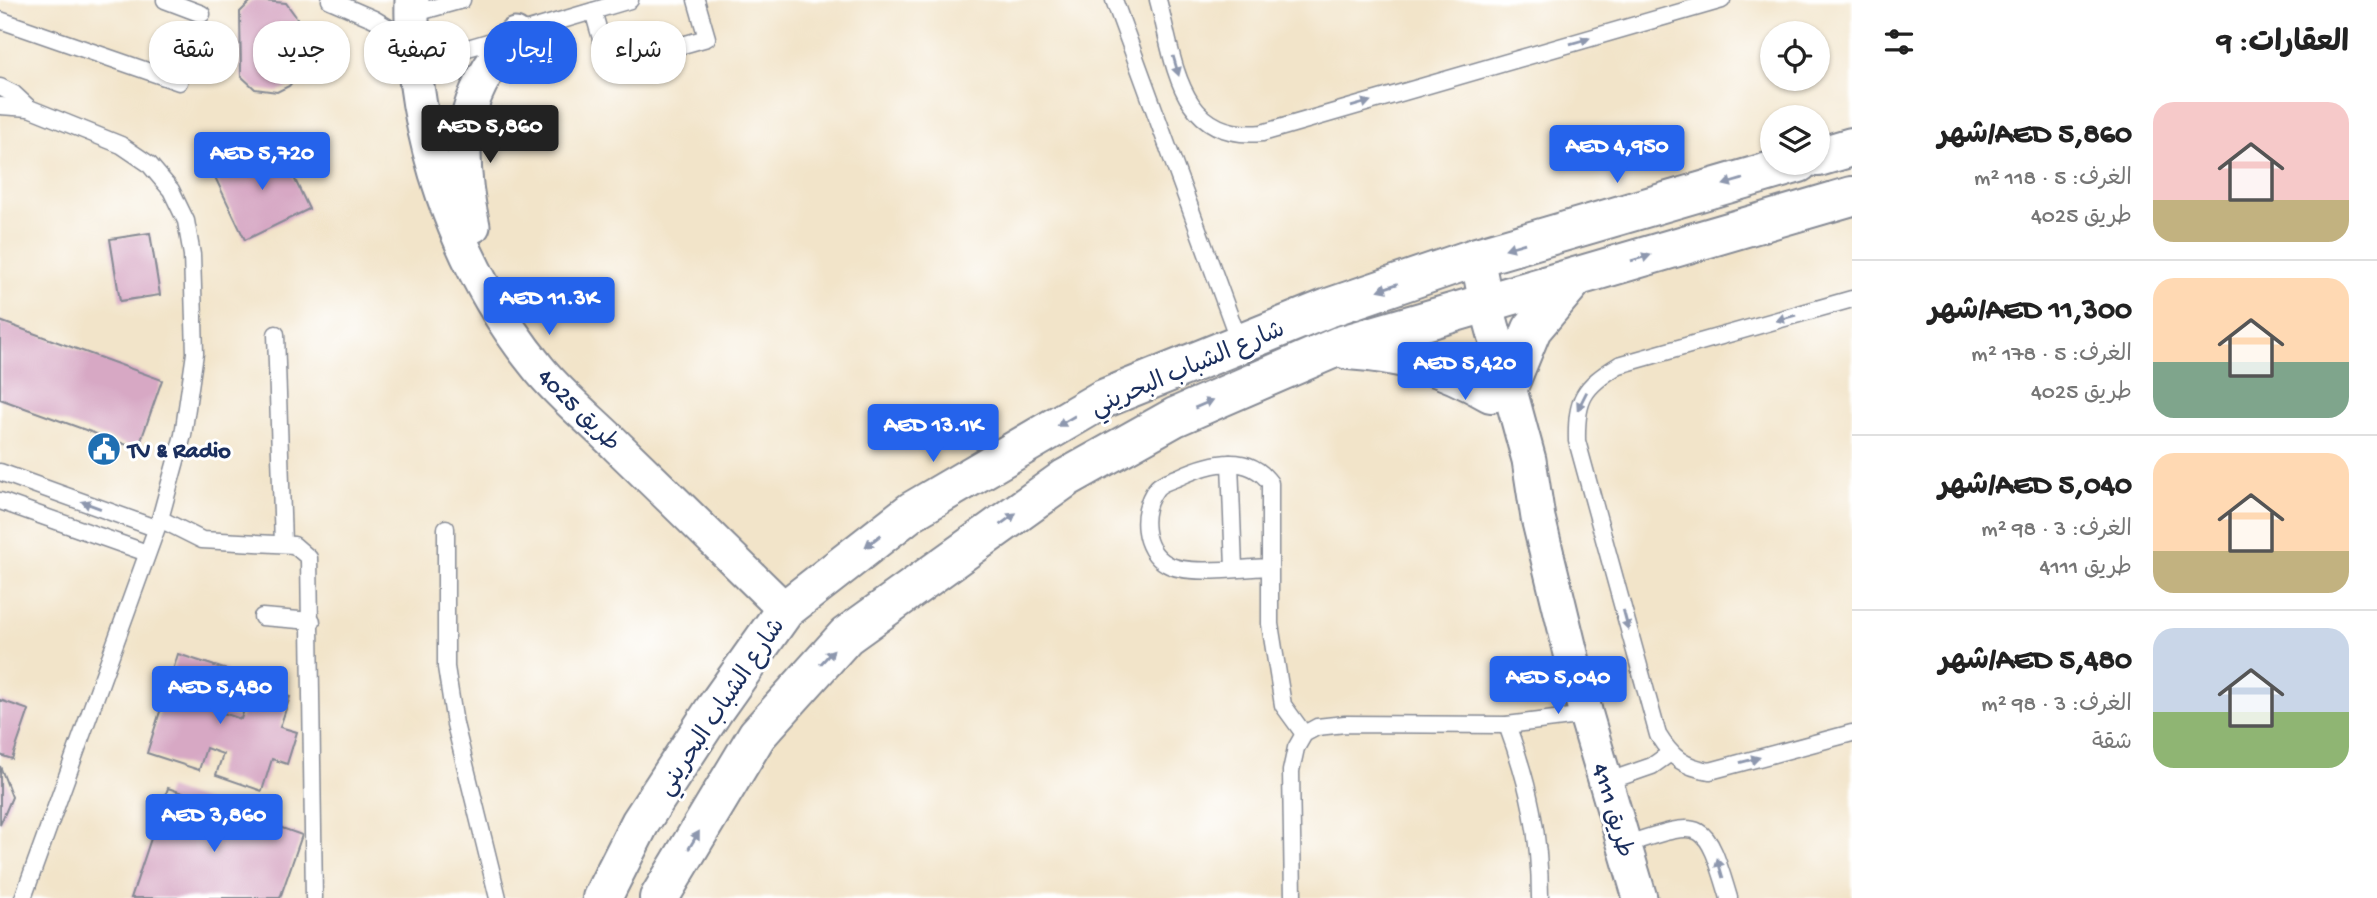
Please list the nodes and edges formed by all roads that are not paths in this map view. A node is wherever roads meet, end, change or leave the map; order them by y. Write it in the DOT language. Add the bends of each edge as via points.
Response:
graph roads {
  1 [pos="165,0"];
  2 [pos="330,0"];
  3 [pos="462,0"];
  4 [pos="629,0"];
  5 [pos="696,0"];
  6 [pos="1114,0"];
  7 [pos="1158,0"];
  8 [pos="1722,0"];
  9 [pos="593,11"];
  10 [pos="201,14"];
  11 [pos="0,20"];
  12 [pos="375,21"];
  13 [pos="428,21"];
  14 [pos="560,21"];
  15 [pos="149,72"];
  16 [pos="484,74"];
  17 [pos="419,84"];
  18 [pos="0,87"];
  19 [pos="0,106"];
  20 [pos="29,108"];
  21 [pos="1852,147"];
  22 [pos="1830,153"];
  23 [pos="1760,174"];
  24 [pos="1852,196"];
  25 [pos="1465,260"];
  26 [pos="1575,278"];
  27 [pos="488,293"];
  28 [pos="1852,299"];
  29 [pos="1476,305"];
  30 [pos="276,334"];
  31 [pos="1240,344"];
  32 [pos="1332,349"];
  33 [pos="1500,389"];
  34 [pos="1230,463"];
  35 [pos="0,472"];
  36 [pos="36,485"];
  37 [pos="0,501"];
  38 [pos="27,510"];
  39 [pos="158,524"];
  40 [pos="446,528"];
  41 [pos="283,544"];
  42 [pos="147,553"];
  43 [pos="1268,567"];
  44 [pos="1234,568"];
  45 [pos="785,610"];
  46 [pos="262,617"];
  47 [pos="312,621"];
  48 [pos="1586,715"];
  49 [pos="1507,725"];
  50 [pos="1852,733"];
  51 [pos="1304,734"];
  52 [pos="1669,754"];
  53 [pos="1606,782"];
  54 [pos="1624,845"];
  55 [pos="664,894"];
  56 [pos="23,898"];
  57 [pos="314,898"];
  58 [pos="498,898"];
  59 [pos="602,898"];
  60 [pos="1293,898"];
  61 [pos="1540,898"];
  62 [pos="1640,898"];
  63 [pos="1729,898"];
  1 -- 10 [label="lane"];
  2 -- 12 [label="lane"];
  3 -- 13 [label="lane"];
  4 -- 9 [label="lane"];
  5 -- 9 [label="lane" via="707,37 609,66"];
  6 -- 31 [label="lane"];
  7 -- 8 [label="lane, one-way" via="1188,102 1202,119 1240,135 1275,130"];
  9 -- 14 [label="lane"];
  11 -- 15 [label="lane"];
  16 -- 27 [label="street" via="464,129 464,183"];
  17 -- 27 [label="street, طريق 4025" via="439,182 460,239"];
  18 -- 20 [label="lane"];
  19 -- 20 [label="lane"];
  20 -- 39 [label="lane" via="121,145 149,164 171,190 186,221 192,255 195,353 191,394"];
  21 -- 22 [label="street"];
  23 -- 25 [label="street, شارع الشباب البحريني, one-way"];
  26 -- 24 [label="street, شارع الشباب البحريني, one-way"];
  25 -- 29 [label="street, طريق 4111"];
  25 -- 31 [label="street, شارع الشباب البحريني, one-way"];
  26 -- 29 [label="street, شارع الشباب البحريني"];
  26 -- 33 [label="street" via="1532,329"];
  27 -- 45 [label="street, طريق 4025" via="540,370"];
  28 -- 52 [label="lane, one-way" via="1619,366 1592,382 1576,409 1577,441 1658,736"];
  29 -- 32 [label="street, شارع الشباب البحريني"];
  29 -- 33 [label="street, طريق 4111"];
  30 -- 41 [label="lane"];
  31 -- 45 [label="street, شارع الشباب البحريني, one-way" via="1103,399 912,511"];
  32 -- 33 [label="street" via="1387,353"];
  55 -- 32 [label="street, شارع الشباب البحريني, one-way" via="757,735 846,636 1066,478 1175,417"];
  33 -- 48 [label="street, طريق 4111" via="1529,460 1538,518"];
  34 -- 43 [label="lane" via="1247,463 1261,470 1269,483"];
  34 -- 44 [label="lane"];
  34 -- 44 [label="lane" via="1202,466 1157,487 1148,504 1145,526 1149,548 1168,565"];
  35 -- 36 [label="lane"];
  36 -- 38 [label="lane"];
  39 -- 36 [label="lane, one-way"];
  37 -- 38 [label="lane"];
  38 -- 42 [label="lane"];
  39 -- 41 [label="lane" via="201,540"];
  39 -- 42 [label="lane"];
  40 -- 58 [label="lane" via="446,667 455,724"];
  41 -- 47 [label="lane" via="303,550 309,558"];
  42 -- 56 [label="lane"];
  43 -- 44 [label="lane"];
  43 -- 51 [label="lane" via="1270,624 1283,705"];
  45 -- 59 [label="street, شارع الشباب البحريني" via="640,823"];
  46 -- 47 [label="lane"];
  47 -- 57 [label="lane"];
  48 -- 49 [label="lane"];
  48 -- 53 [label="street, طريق 4111"];
  49 -- 51 [label="lane" via="1345,724 1317,727"];
  49 -- 61 [label="lane" via="1528,781"];
  52 -- 50 [label="lane, one-way" via="1688,767 1710,771"];
  51 -- 60 [label="lane" via="1291,771"];
  52 -- 53 [label="lane" via="1652,766"];
  53 -- 54 [label="street, طريق 4111"];
  54 -- 62 [label="street, طريق 4111"];
  63 -- 54 [label="lane, one-way" via="1709,838 1696,830 1682,829"];
}
